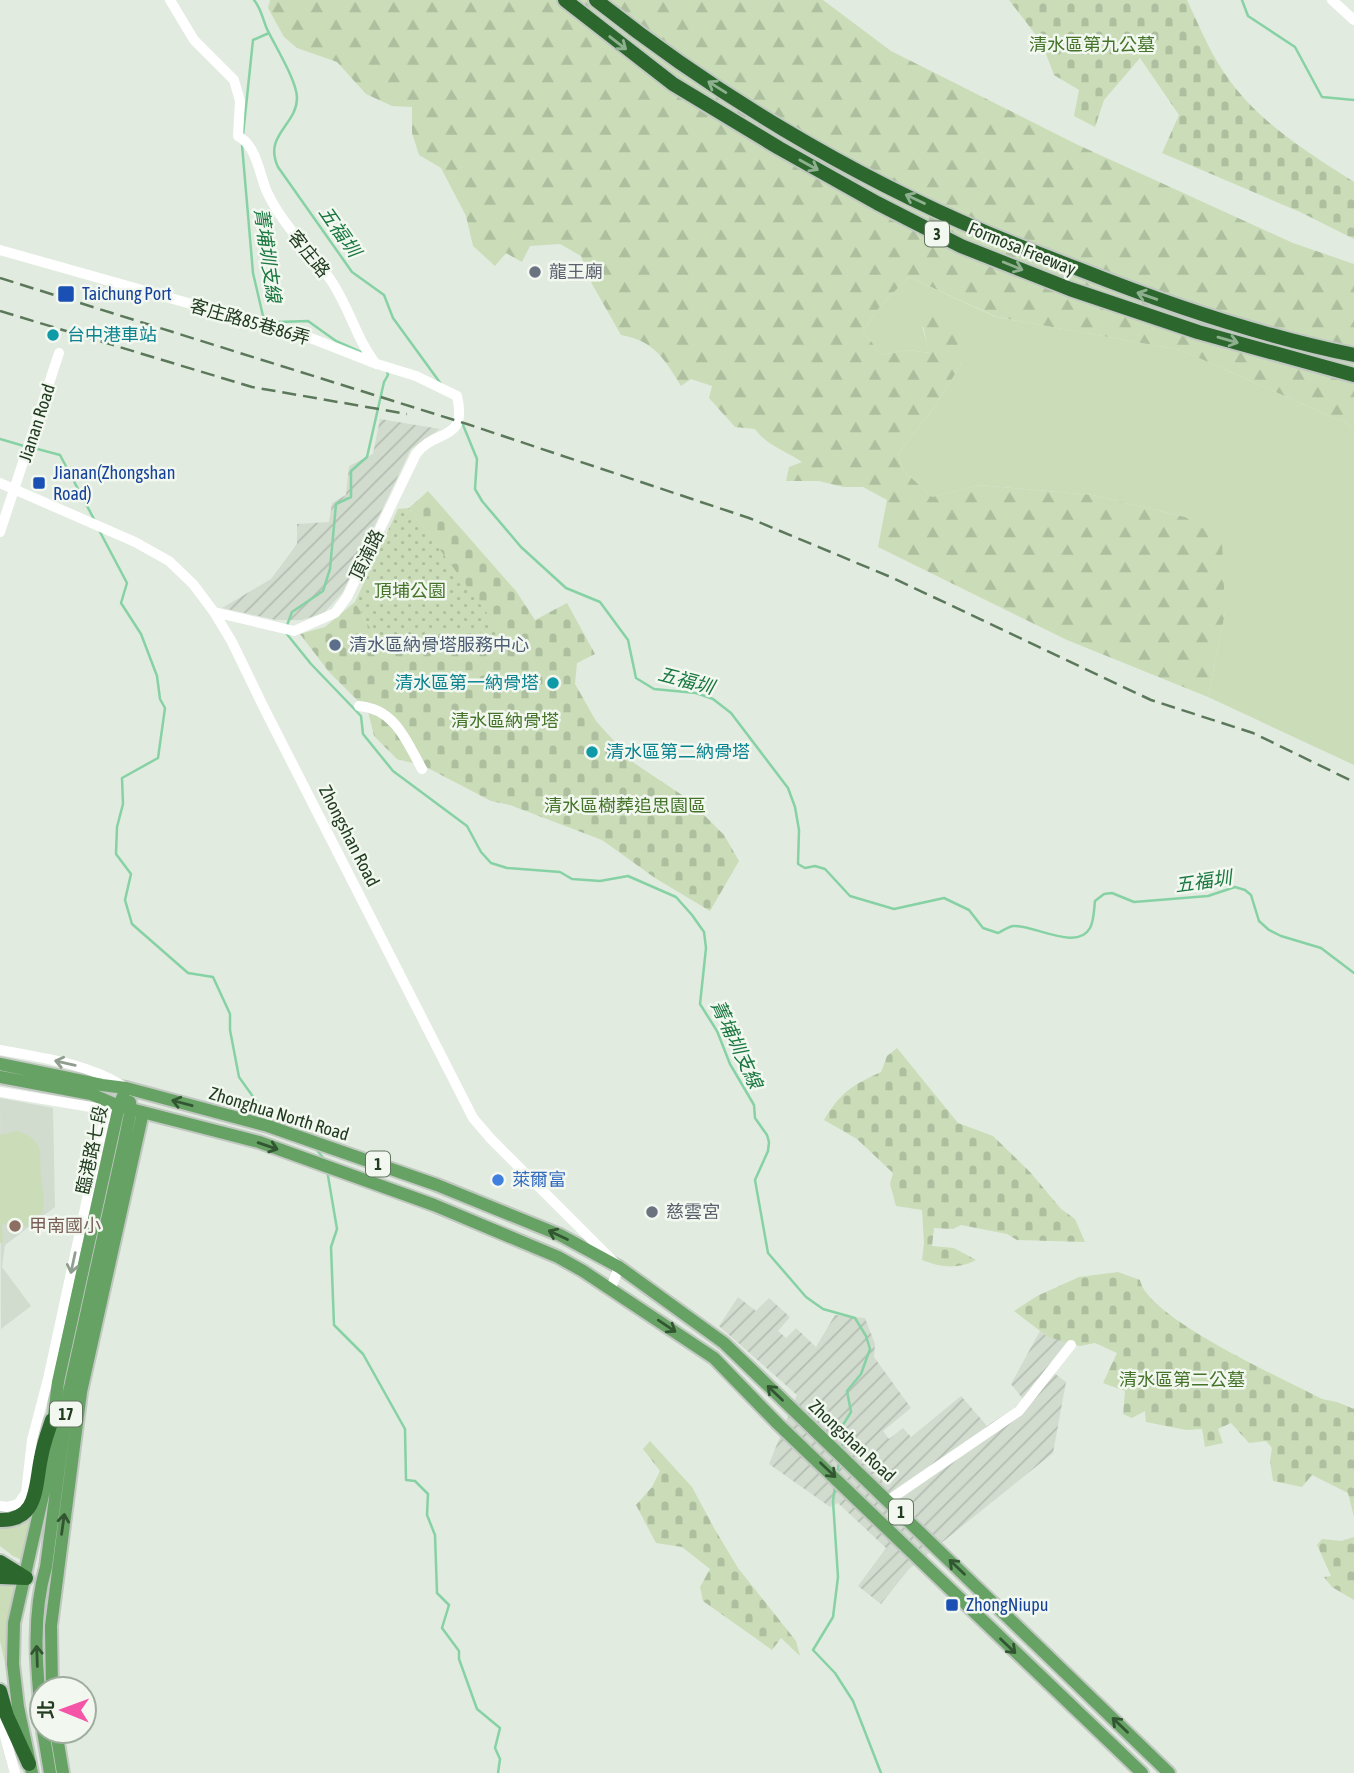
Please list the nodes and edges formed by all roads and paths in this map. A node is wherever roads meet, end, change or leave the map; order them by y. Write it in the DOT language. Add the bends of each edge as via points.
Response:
graph roads {
  1 [pos="170,0"];
  2 [pos="565,0"];
  3 [pos="596,0"];
  4 [pos="1332,0"];
  5 [pos="1354,20"];
  6 [pos="0,250"];
  7 [pos="59,353"];
  8 [pos="1354,355"];
  9 [pos="377,364"];
  10 [pos="1354,375"];
  11 [pos="0,483"];
  12 [pos="15,491"];
  13 [pos="0,532"];
  14 [pos="214,612"];
  15 [pos="359,706"];
  16 [pos="422,769"];
  17 [pos="0,1050"];
  18 [pos="0,1064"];
  19 [pos="0,1077"];
  20 [pos="37,1078"];
  21 [pos="126,1088"];
  22 [pos="0,1092"];
  23 [pos="131,1109"];
  24 [pos="619,1267"];
  25 [pos="611,1288"];
  26 [pos="1071,1345"];
  27 [pos="75,1392"];
  28 [pos="52,1420"];
  29 [pos="889,1500"];
  30 [pos="0,1506"];
  31 [pos="0,1520"];
  32 [pos="0,1562"];
  33 [pos="0,1577"];
  34 [pos="26,1578"];
  35 [pos="41,1583"];
  36 [pos="39,1675"];
  37 [pos="52,1675"];
  38 [pos="0,1691"];
  39 [pos="0,1718"];
  40 [pos="45,1745"];
  41 [pos="58,1745"];
  42 [pos="31,1769"];
  43 [pos="15,1773"];
  44 [pos="50,1773"];
  45 [pos="63,1773"];
  46 [pos="1142,1773"];
  47 [pos="1169,1773"];
  1 -- 9 [label="street, 客庄路" via="194,40 234,80 240,101 239,136 252,149 267,192 286,225 330,278"];
  2 -- 10 [label="highway, Formosa Freeway / 3, one-way" via="673,84 877,203 961,246 1147,315"];
  8 -- 3 [label="highway, Formosa Freeway / 3, one-way" via="1146,296 986,233 795,135 696,74"];
  4 -- 5 [label="street"];
  6 -- 9 [label="street, 客庄路85巷86弄" via="308,337"];
  7 -- 12 [label="street, Jianan Road"];
  9 -- 14 [label="street, 頂湳路" via="457,396 460,410 457,425 416,454 346,597 335,613 294,631"];
  11 -- 12 [label="street, Zhongshan Road"];
  12 -- 13 [label="street, Jianan Road"];
  12 -- 14 [label="street, Zhongshan Road" via="169,561 194,584"];
  14 -- 24 [label="street, Zhongshan Road" via="473,1118"];
  15 -- 16 [label="street" via="392,718"];
  21 -- 17 [label="street, Zhonghua North Road, one-way" via="103,1074 71,1064"];
  18 -- 20 [label="main road, 1"];
  19 -- 20 [label="main road, 1"];
  20 -- 21 [label="main road, 1"];
  20 -- 23 [label="main road, 1"];
  21 -- 23 [label="main road, 臨港路七段 / 17"];
  24 -- 21 [label="main road, Zhonghua North Road / 1, one-way" via="560,1236 437,1185 268,1126"];
  22 -- 23 [label="street, Zhonghua North Road"];
  23 -- 25 [label="main road, Zhonghua North Road / 1, one-way" via="259,1142 434,1205 558,1257"];
  23 -- 27 [label="main road, 臨港路七段 / 17"];
  23 -- 28 [label="main road, 臨港路七段 / 17" via="58,1382"];
  23 -- 30 [label="street, one-way" via="104,1121 32,1440 26,1493 18,1504"];
  24 -- 25 [label="street"];
  29 -- 24 [label="main road, Zhongshan Road / 1, one-way" via="724,1343"];
  25 -- 46 [label="main road, 1, one-way" via="714,1358"];
  26 -- 29 [label="street" via="1019,1411"];
  27 -- 35 [label="main road, 臨港路七段 / 17"];
  37 -- 27 [label="main road, 臨港路七段 / 17, one-way" via="52,1614"];
  28 -- 31 [label="highway" via="32,1503 16,1518"];
  28 -- 34 [label="main road, 臨港路七段 / 17" via="46,1482"];
  47 -- 29 [label="main road, Zhongshan Road / 1, one-way"];
  32 -- 34 [label="highway"];
  33 -- 34 [label="highway"];
  34 -- 35 [label="main road"];
  34 -- 42 [label="main road, 臨港路七段 / 17" via="12,1643 18,1707"];
  36 -- 35 [label="main road, 臨港路七段 / 17, one-way" via="36,1635"];
  38 -- 42 [label="highway"];
  39 -- 43 [label="street"];
  40 -- 44 [label="main road"];
  41 -- 45 [label="main road"];
}
